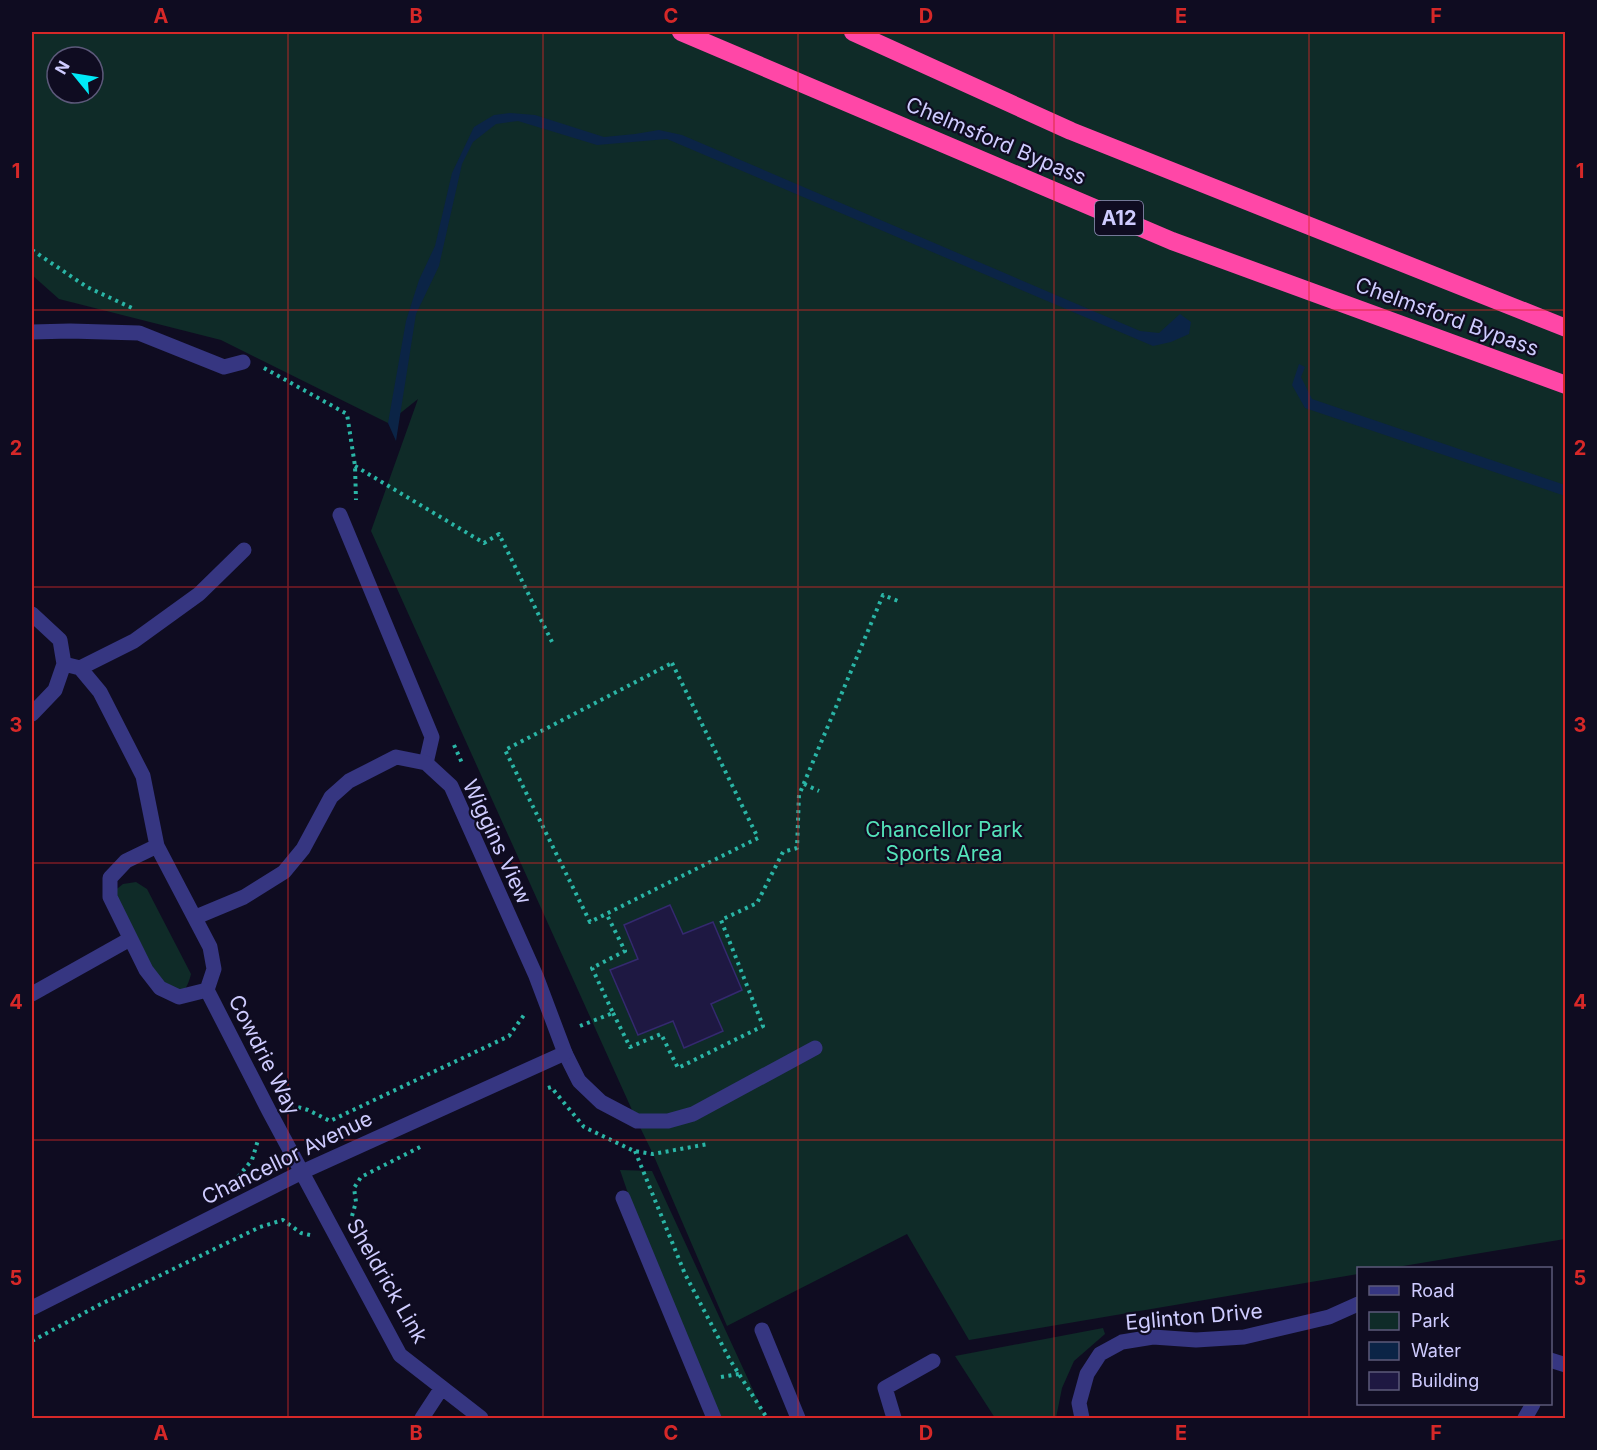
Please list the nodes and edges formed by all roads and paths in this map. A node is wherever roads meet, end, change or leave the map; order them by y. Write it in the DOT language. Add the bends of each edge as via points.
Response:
graph roads {
  1 [pos="681,32"];
  2 [pos="853,32"];
  3 [pos="1566,328"];
  4 [pos="32,332"];
  5 [pos="243,362"];
  6 [pos="1566,385"];
  7 [pos="355,466"];
  8 [pos="340,515"];
  9 [pos="244,550"];
  10 [pos="898,601"];
  11 [pos="32,614"];
  12 [pos="554,645"];
  13 [pos="64,664"];
  14 [pos="80,668"];
  15 [pos="32,714"];
  16 [pos="426,763"];
  17 [pos="804,784"];
  18 [pos="819,791"];
  19 [pos="157,846"];
  20 [pos="607,914"];
  21 [pos="196,917"];
  22 [pos="130,939"];
  23 [pos="207,990"];
  24 [pos="32,994"];
  25 [pos="521,1006"];
  26 [pos="614,1013"];
  27 [pos="556,1032"];
  28 [pos="814,1048"];
  29 [pos="565,1053"];
  30 [pos="540,1092"];
  31 [pos="285,1104"];
  32 [pos="255,1130"];
  33 [pos="433,1140"];
  34 [pos="708,1144"];
  35 [pos="634,1151"];
  36 [pos="302,1172"];
  37 [pos="234,1181"];
  38 [pos="623,1198"];
  39 [pos="334,1232"];
  40 [pos="1357,1305"];
  41 [pos="32,1308"];
  42 [pos="762,1330"];
  43 [pos="32,1341"];
  44 [pos="933,1361"];
  45 [pos="441,1389"];
  46 [pos="1532,1405"];
  47 [pos="422,1419"];
  48 [pos="481,1419"];
  49 [pos="714,1419"];
  50 [pos="767,1419"];
  51 [pos="798,1419"];
  52 [pos="894,1419"];
  53 [pos="1082,1419"];
  54 [pos="1525,1419"];
  1 -- 6 [label="highway, Chelmsford Bypass / A12" via="1172,240"];
  2 -- 3 [label="highway, Chelmsford Bypass" via="1071,131"];
  4 -- 5 [label="street" via="140,333 224,367"];
  7 -- 12 [label="path" via="484,543 499,534"];
  8 -- 16 [label="street" via="432,737"];
  9 -- 14 [label="street" via="199,594 134,641"];
  10 -- 17 [label="path" via="883,595"];
  11 -- 13 [label="street" via="60,640"];
  13 -- 14 [label="street"];
  13 -- 15 [label="street" via="55,690"];
  14 -- 19 [label="street, Cowdrie Way" via="99,693 143,776"];
  16 -- 21 [label="street" via="396,757 349,781 331,797 303,849 284,872 244,897"];
  16 -- 27 [label="street, Wiggins View" via="451,786 536,976"];
  17 -- 18 [label="path"];
  17 -- 26 [label="path" via="799,795 797,848 783,852 757,903 721,920 763,1026 678,1068 661,1034 630,1047"];
  19 -- 21 [label="street, Cowdrie Way"];
  19 -- 22 [label="street, Cowdrie Way" via="126,861 110,878 110,897"];
  20 -- 20 [label="path" via="590,922 505,750 672,663 758,838"];
  20 -- 26 [label="path" via="625,951 592,968"];
  21 -- 23 [label="street, Cowdrie Way" via="210,947 214,969"];
  22 -- 23 [label="street, Cowdrie Way" via="160,988 179,997"];
  22 -- 24 [label="street"];
  23 -- 36 [label="street, Cowdrie Way"];
  25 -- 31 [label="path" via="524,1015 509,1036 330,1121"];
  26 -- 27 [label="path"];
  27 -- 29 [label="street, Wiggins View"];
  28 -- 29 [label="street, Wiggins View" via="693,1114 668,1121 637,1121 601,1102 579,1080"];
  29 -- 36 [label="street, Chancellor Avenue"];
  30 -- 35 [label="path" via="551,1087 584,1127"];
  32 -- 37 [label="path" via="258,1140 252,1160"];
  33 -- 39 [label="path" via="361,1177 354,1188 356,1202 351,1220"];
  34 -- 35 [label="path" via="653,1154"];
  35 -- 50 [label="path" via="685,1274 730,1360"];
  36 -- 39 [label="street, Sheldrick Link"];
  36 -- 41 [label="street, Chancellor Avenue"];
  38 -- 49 [label="street"];
  39 -- 43 [label="path" via="316,1237 301,1233 283,1220 260,1227"];
  39 -- 45 [label="street, Sheldrick Link" via="400,1355"];
  40 -- 53 [label="street, Eglinton Drive" via="1329,1317 1244,1337 1152,1337 1122,1342 1100,1354 1087,1374 1079,1402"];
  42 -- 51 [label="street"];
  44 -- 52 [label="street" via="885,1388"];
  45 -- 47 [label="street"];
  45 -- 48 [label="street, Sheldrick Link"];
  46 -- 54 [label="street"];
}
